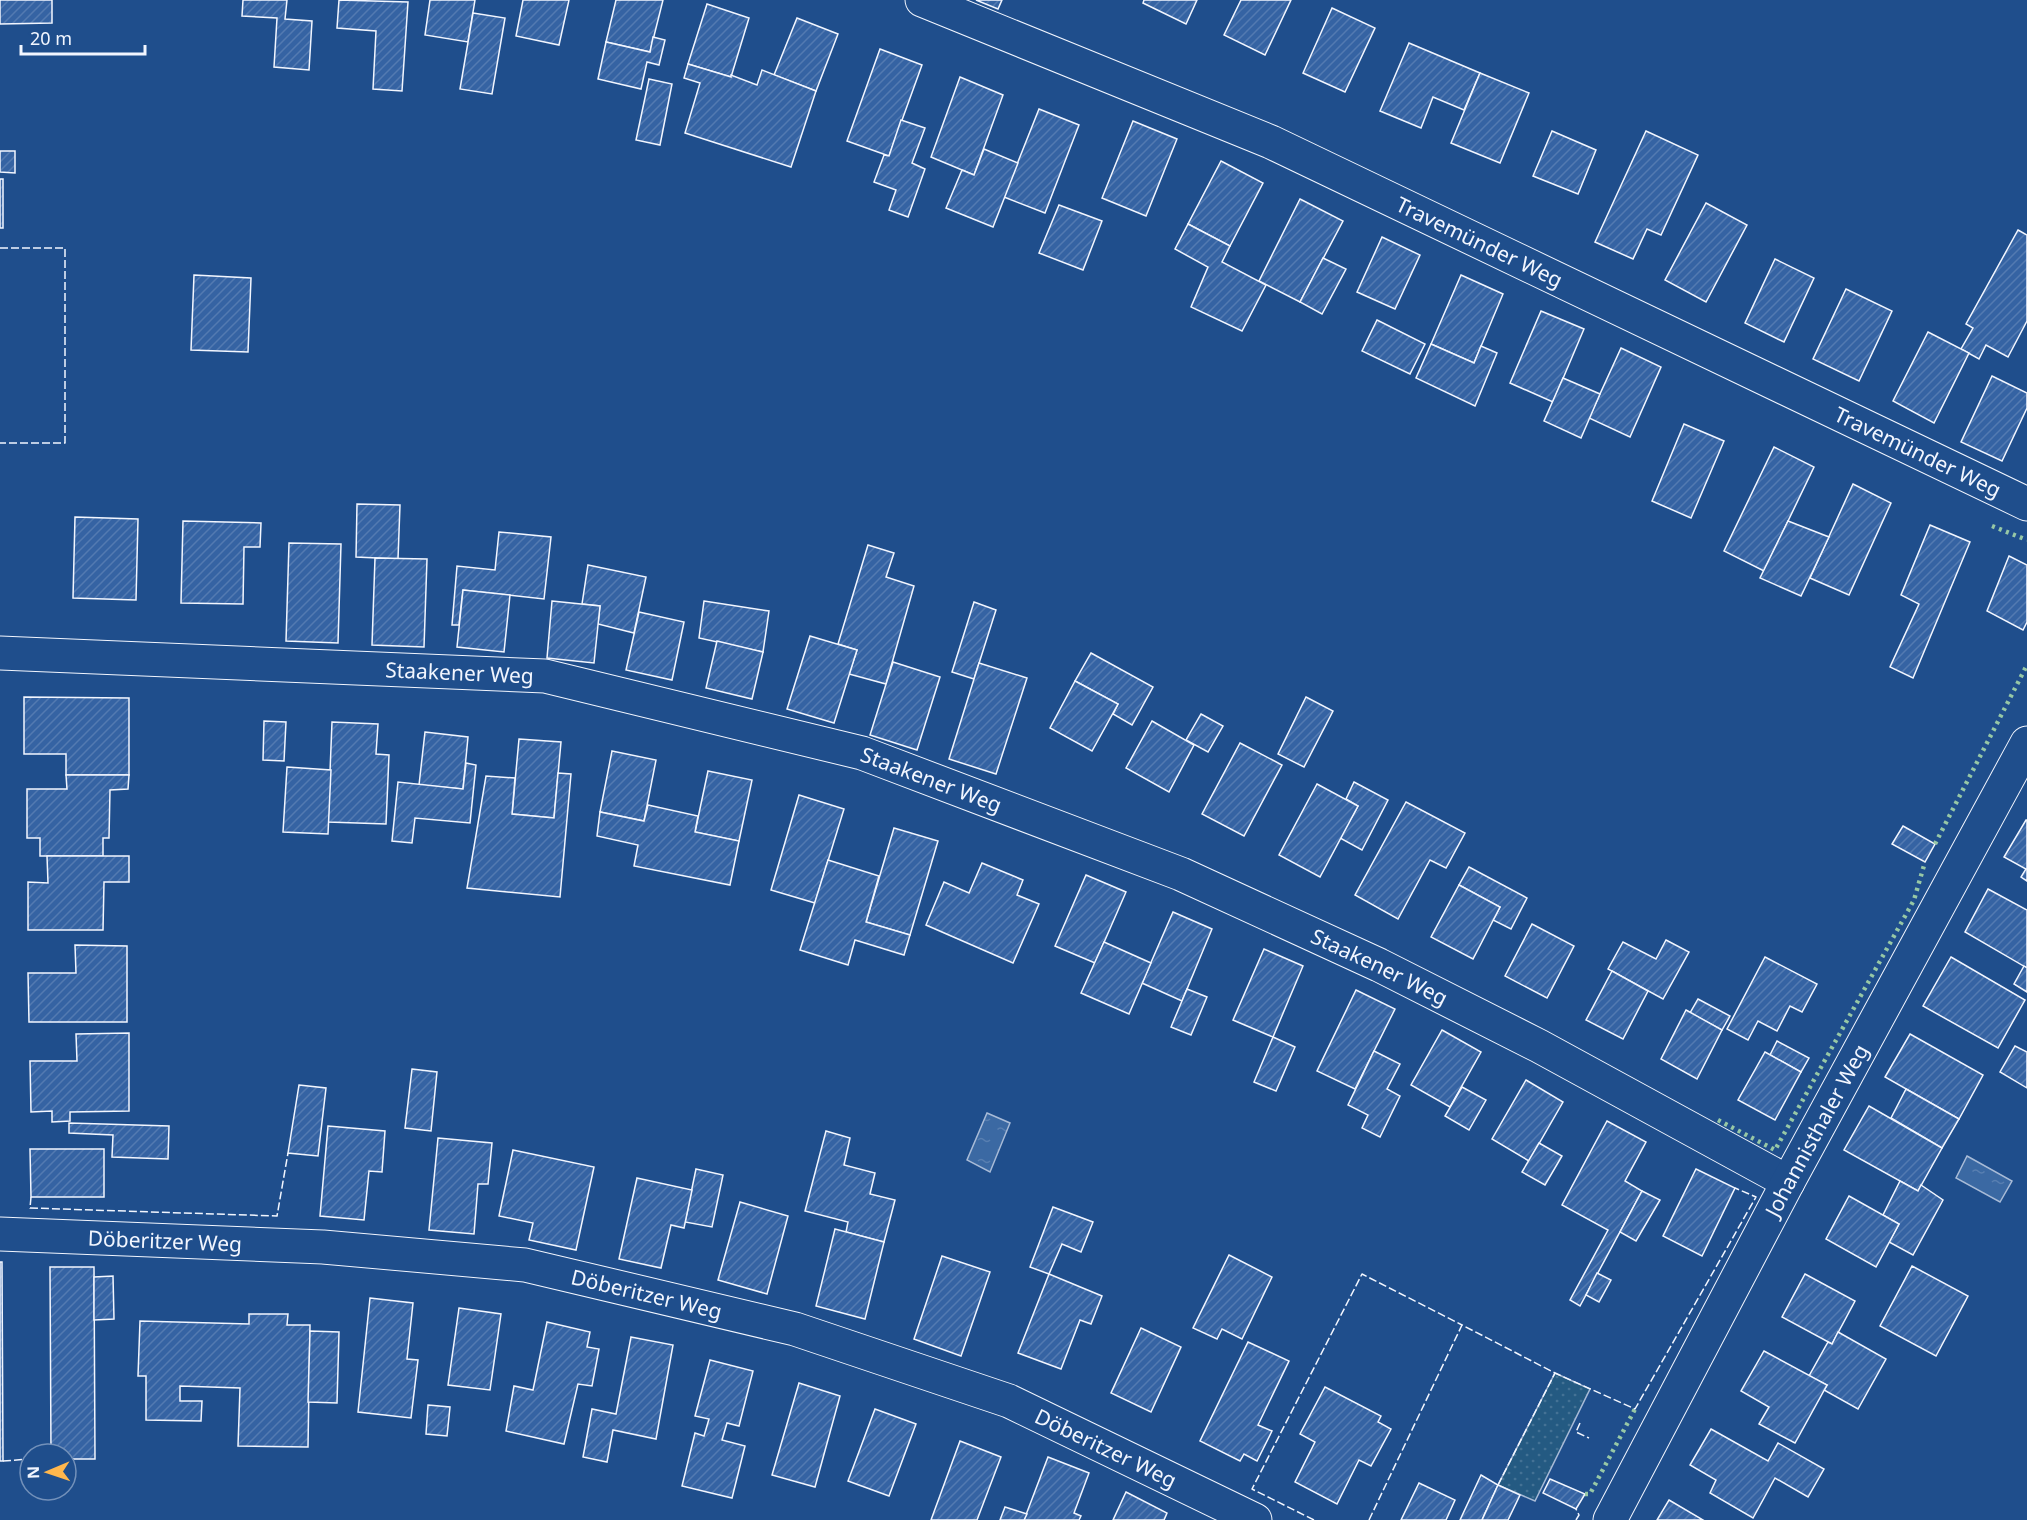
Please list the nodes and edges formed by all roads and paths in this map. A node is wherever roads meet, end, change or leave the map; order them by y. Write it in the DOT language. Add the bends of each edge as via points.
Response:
graph roads {
  1 [pos="922,0"];
  2 [pos="2027,504"];
  3 [pos="0,653"];
  4 [pos="2027,743"];
  5 [pos="1788,1182"];
  6 [pos="0,1234"];
  7 [pos="1255,1520"];
  8 [pos="1610,1520"];
  1 -- 2 [label="street, Travemünder Weg" via="1271,142"];
  3 -- 5 [label="street, Staakener Weg" via="544,676 862,753 1181,874 1379,965 1539,1046"];
  4 -- 5 [label="street, Johannisthaler Weg"];
  5 -- 8 [label="street, Johannisthaler Weg"];
  6 -- 7 [label="street, Döberitzer Weg" via="323,1247 536,1268 795,1329 1009,1401"];
}
